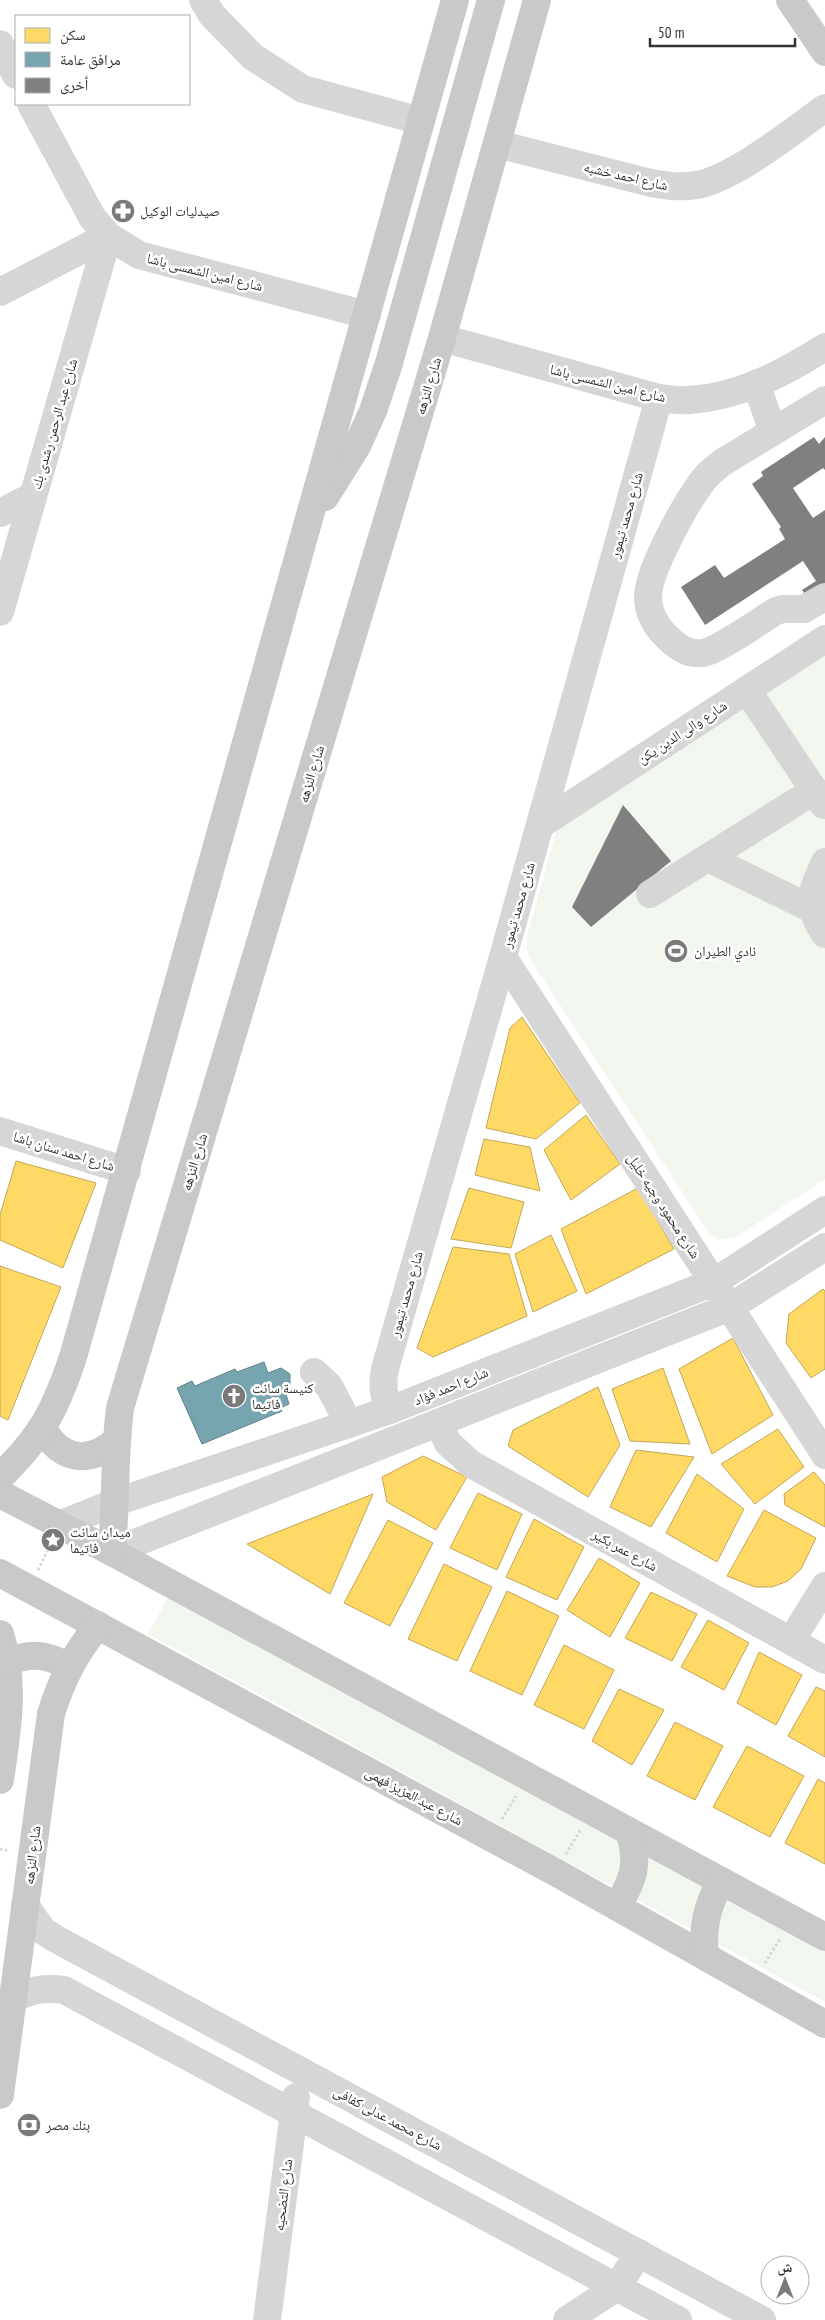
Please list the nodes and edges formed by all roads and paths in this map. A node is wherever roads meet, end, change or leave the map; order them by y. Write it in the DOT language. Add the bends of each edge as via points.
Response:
graph roads {
  1 [pos="203,0"];
  2 [pos="455,0"];
  3 [pos="491,0"];
  4 [pos="537,0"];
  5 [pos="790,0"];
  6 [pos="0,44"];
  7 [pos="825,52"];
  8 [pos="15,73"];
  9 [pos="33,105"];
  10 [pos="825,108"];
  11 [pos="421,120"];
  12 [pos="497,144"];
  13 [pos="108,236"];
  14 [pos="0,292"];
  15 [pos="367,315"];
  16 [pos="442,338"];
  17 [pos="825,347"];
  18 [pos="756,384"];
  19 [pos="659,398"];
  20 [pos="825,400"];
  21 [pos="774,431"];
  22 [pos="33,496"];
  23 [pos="0,513"];
  24 [pos="309,522"];
  25 [pos="825,597"];
  26 [pos="0,612"];
  27 [pos="825,640"];
  28 [pos="747,690"];
  29 [pos="820,798"];
  30 [pos="540,825"];
  31 [pos="708,858"];
  32 [pos="825,862"];
  33 [pos="650,894"];
  34 [pos="812,909"];
  35 [pos="825,934"];
  36 [pos="503,957"];
  37 [pos="0,1131"];
  38 [pos="127,1171"];
  39 [pos="825,1210"];
  40 [pos="825,1246"];
  41 [pos="714,1282"];
  42 [pos="730,1307"];
  43 [pos="314,1372"];
  44 [pos="390,1410"];
  45 [pos="349,1424"];
  46 [pos="438,1424"];
  47 [pos="43,1429"];
  48 [pos="116,1441"];
  49 [pos="825,1455"];
  50 [pos="0,1477"];
  51 [pos="0,1494"];
  52 [pos="116,1502"];
  53 [pos="60,1525"];
  54 [pos="112,1552"];
  55 [pos="0,1573"];
  56 [pos="825,1586"];
  57 [pos="30,1589"];
  58 [pos="98,1625"];
  59 [pos="0,1634"];
  60 [pos="791,1641"];
  61 [pos="825,1660"];
  62 [pos="8,1662"];
  63 [pos="69,1667"];
  64 [pos="528,1776"];
  65 [pos="0,1780"];
  66 [pos="591,1811"];
  67 [pos="630,1833"];
  68 [pos="491,1838"];
  69 [pos="555,1872"];
  70 [pos="721,1881"];
  71 [pos="25,1905"];
  72 [pos="617,1906"];
  73 [pos="792,1919"];
  74 [pos="825,1937"];
  75 [pos="705,1955"];
  76 [pos="753,1983"];
  77 [pos="13,1999"];
  78 [pos="825,2024"];
  79 [pos="300,2071"];
  80 [pos="0,2095"];
  81 [pos="294,2113"];
  82 [pos="638,2254"];
  83 [pos="617,2287"];
  84 [pos="267,2320"];
  85 [pos="567,2320"];
  86 [pos="678,2320"];
  87 [pos="762,2320"];
  1 -- 11 [label="street" via="212,15 253,57 303,89"];
  2 -- 11 [label="main road"];
  3 -- 24 [label="main road" via="373,411 357,446"];
  4 -- 12 [label="main road, شارع النزهه"];
  5 -- 7 [label="main road"];
  6 -- 8 [label="street"];
  9 -- 13 [label="street, شارع امين الشمسى باشا" via="92,217"];
  10 -- 12 [label="street, شارع احمد خشبه" via="738,168 718,179 696,185 651,184"];
  11 -- 15 [label="main road"];
  12 -- 16 [label="main road, شارع النزهه"];
  13 -- 14 [label="street"];
  13 -- 15 [label="street, شارع امين الشمسى باشا" via="139,256"];
  13 -- 22 [label="street, شارع عبد الرحمن رشدى بك"];
  15 -- 24 [label="main road"];
  16 -- 19 [label="street, شارع امين الشمسى باشا"];
  16 -- 48 [label="main road, شارع النزهه" via="133,1364 120,1408"];
  17 -- 18 [label="street, شارع امين الشمسى باشا" via="791,369"];
  18 -- 19 [label="street, شارع امين الشمسى باشا" via="723,395 689,400"];
  18 -- 21 [label="street"];
  19 -- 30 [label="street, شارع محمد تيمور"];
  20 -- 21 [label="street"];
  21 -- 25 [label="street" via="723,462 701,483 667,542 648,596 650,609 658,629 677,647 699,653 713,649 776,611 804,608"];
  22 -- 23 [label="street"];
  22 -- 26 [label="street, شارع عبد الرحمن رشدى بك"];
  24 -- 38 [label="main road"];
  27 -- 28 [label="street, شارع والى الدين يكن"];
  28 -- 29 [label="street"];
  28 -- 30 [label="street, شارع والى الدين يكن"];
  29 -- 31 [label="street"];
  30 -- 36 [label="street, شارع محمد تيمور"];
  31 -- 33 [label="street"];
  31 -- 34 [label="street"];
  32 -- 34 [label="street" via="814,888"];
  34 -- 35 [label="street"];
  36 -- 41 [label="street, شارع محمود وجيه خليل"];
  36 -- 44 [label="street, شارع محمد تيمور" via="385,1369 382,1384"];
  37 -- 38 [label="street, شارع احمد سنان باشا"];
  38 -- 47 [label="main road" via="73,1357 61,1393"];
  39 -- 41 [label="street, شارع احمد فؤاد"];
  40 -- 42 [label="street"];
  41 -- 42 [label="street, شارع محمود وجيه خليل"];
  41 -- 44 [label="street, شارع احمد فؤاد"];
  42 -- 46 [label="street"];
  42 -- 49 [label="street, شارع محمود وجيه خليل"];
  43 -- 45 [label="street" via="329,1386"];
  44 -- 45 [label="street, شارع احمد فؤاد"];
  45 -- 52 [label="street, شارع احمد فؤاد"];
  46 -- 54 [label="street"];
  46 -- 60 [label="street, شارع عمر بكير" via="448,1443 471,1464"];
  47 -- 48 [label="main road" via="50,1442 62,1452 77,1457 93,1455"];
  47 -- 50 [label="main road" via="24,1454"];
  48 -- 52 [label="main road, شارع النزهه"];
  51 -- 53 [label="main road"];
  52 -- 53 [label="street, شارع احمد فؤاد"];
  52 -- 54 [label="main road, شارع النزهه"];
  53 -- 54 [label="main road"];
  53 -- 57 [label="path"];
  54 -- 64 [label="main road"];
  55 -- 57 [label="main road, شارع عبد العزيز فهمى"];
  56 -- 60 [label="street"];
  57 -- 58 [label="main road, شارع عبد العزيز فهمى"];
  58 -- 63 [label="main road, شارع النزهه"];
  58 -- 68 [label="main road, شارع عبد العزيز فهمى"];
  59 -- 62 [label="main road"];
  60 -- 61 [label="street, شارع عمر بكير"];
  62 -- 63 [label="main road" via="20,1656 35,1655 49,1657"];
  62 -- 65 [label="main road" via="10,1702"];
  63 -- 71 [label="main road, شارع النزهه" via="51,1714"];
  64 -- 66 [label="main road"];
  64 -- 68 [label="path"];
  66 -- 67 [label="main road"];
  66 -- 69 [label="path"];
  67 -- 70 [label="main road"];
  67 -- 72 [label="main road" via="636,1852 635,1871"];
  68 -- 69 [label="main road, شارع عبد العزيز فهمى"];
  69 -- 72 [label="main road, شارع عبد العزيز فهمى"];
  70 -- 73 [label="main road"];
  70 -- 75 [label="main road" via="705,1916"];
  71 -- 77 [label="main road, شارع النزهه"];
  71 -- 79 [label="street, شارع محمد عدلى كفافى" via="43,1931 56,1939"];
  72 -- 75 [label="main road, شارع عبد العزيز فهمى"];
  73 -- 74 [label="main road"];
  73 -- 76 [label="path"];
  75 -- 76 [label="main road, شارع عبد العزيز فهمى"];
  76 -- 78 [label="main road, شارع عبد العزيز فهمى"];
  77 -- 80 [label="main road, شارع النزهه"];
  77 -- 81 [label="street" via="47,1987 64,1990"];
  79 -- 81 [label="street, شارع التضحيه"];
  79 -- 82 [label="street, شارع محمد عدلى كفافى"];
  81 -- 83 [label="street"];
  81 -- 84 [label="street, شارع التضحيه"];
  82 -- 83 [label="street"];
  82 -- 87 [label="street, شارع محمد عدلى كفافى"];
  83 -- 85 [label="street"];
  83 -- 86 [label="street"];
}
